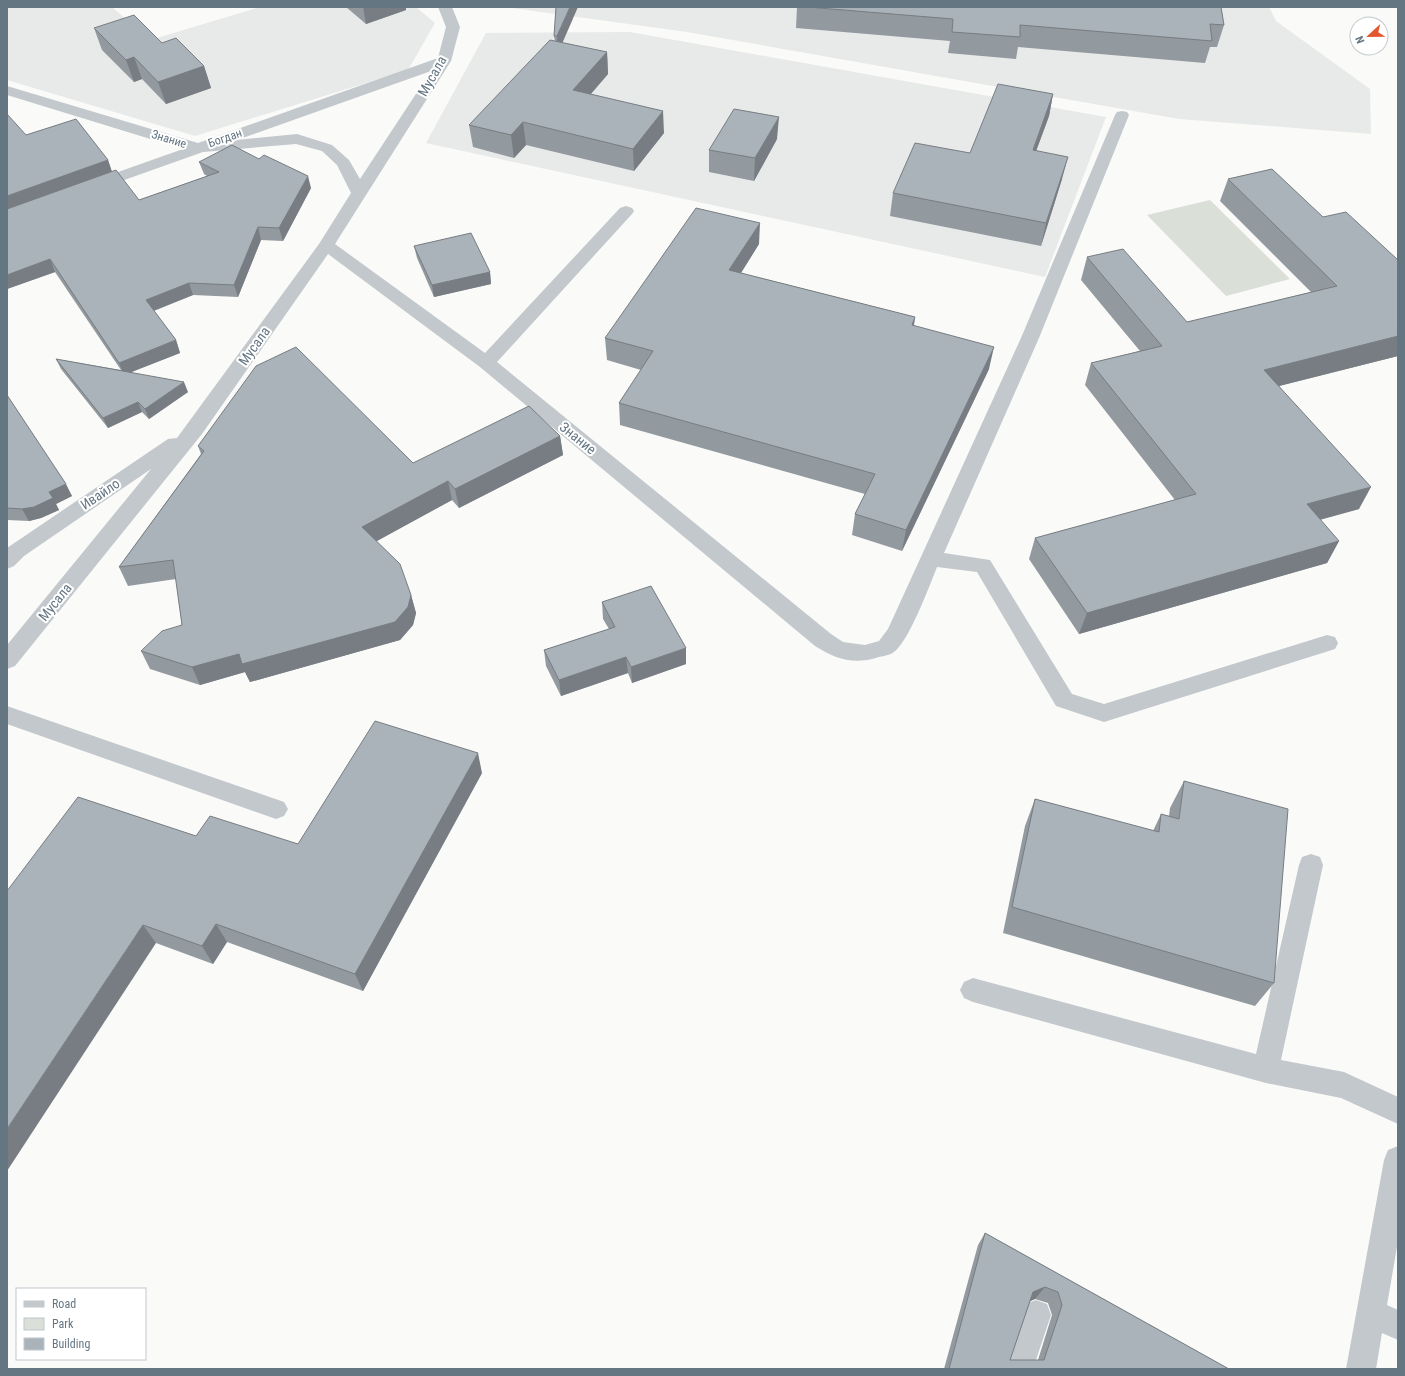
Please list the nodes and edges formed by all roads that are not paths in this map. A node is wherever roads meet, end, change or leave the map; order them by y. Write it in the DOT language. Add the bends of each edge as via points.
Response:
graph roads {
  1 [pos="445,7"];
  2 [pos="444,61"];
  3 [pos="7,90"];
  4 [pos="1122,115"];
  5 [pos="197,148"];
  6 [pos="80,191"];
  7 [pos="360,194"];
  8 [pos="626,211"];
  9 [pos="326,245"];
  10 [pos="486,363"];
  11 [pos="196,429"];
  12 [pos="10,550"];
  13 [pos="930,559"];
  14 [pos="1327,643"];
  15 [pos="7,660"];
  16 [pos="7,715"];
  17 [pos="276,809"];
  18 [pos="1311,864"];
  19 [pos="973,990"];
  20 [pos="1266,1070"];
  21 [pos="1398,1111"];
  22 [pos="1398,1160"];
  23 [pos="1370,1313"];
  24 [pos="1036,1315"];
  25 [pos="1398,1325"];
  26 [pos="1018,1369"];
  27 [pos="1361,1369"];
  1 -- 2 [label="street, Мусала" via="453,27"];
  2 -- 5 [label="street, Богдан"];
  2 -- 7 [label="street, Мусала"];
  3 -- 5 [label="street, Знание"];
  4 -- 13 [label="street, Знание" via="1030,338"];
  5 -- 6 [label="street, Богдан"];
  5 -- 7 [label="street, Знание" via="297,139 312,143 327,148 344,163"];
  7 -- 9 [label="street, Мусала"];
  8 -- 10 [label="street"];
  9 -- 10 [label="street, Знание"];
  9 -- 11 [label="street, Мусала"];
  10 -- 13 [label="street, Знание" via="823,640 840,650 865,653 886,647 897,634"];
  11 -- 12 [label="street, Ивайло"];
  11 -- 15 [label="street, Мусала"];
  13 -- 14 [label="street" via="983,565 1064,700 1104,713"];
  16 -- 17 [label="street"];
  18 -- 20 [label="street"];
  19 -- 20 [label="street"];
  20 -- 21 [label="street" via="1344,1085"];
  22 -- 23 [label="street"];
  23 -- 25 [label="street"];
  23 -- 27 [label="street"];
  24 -- 26 [label="street"];
}
